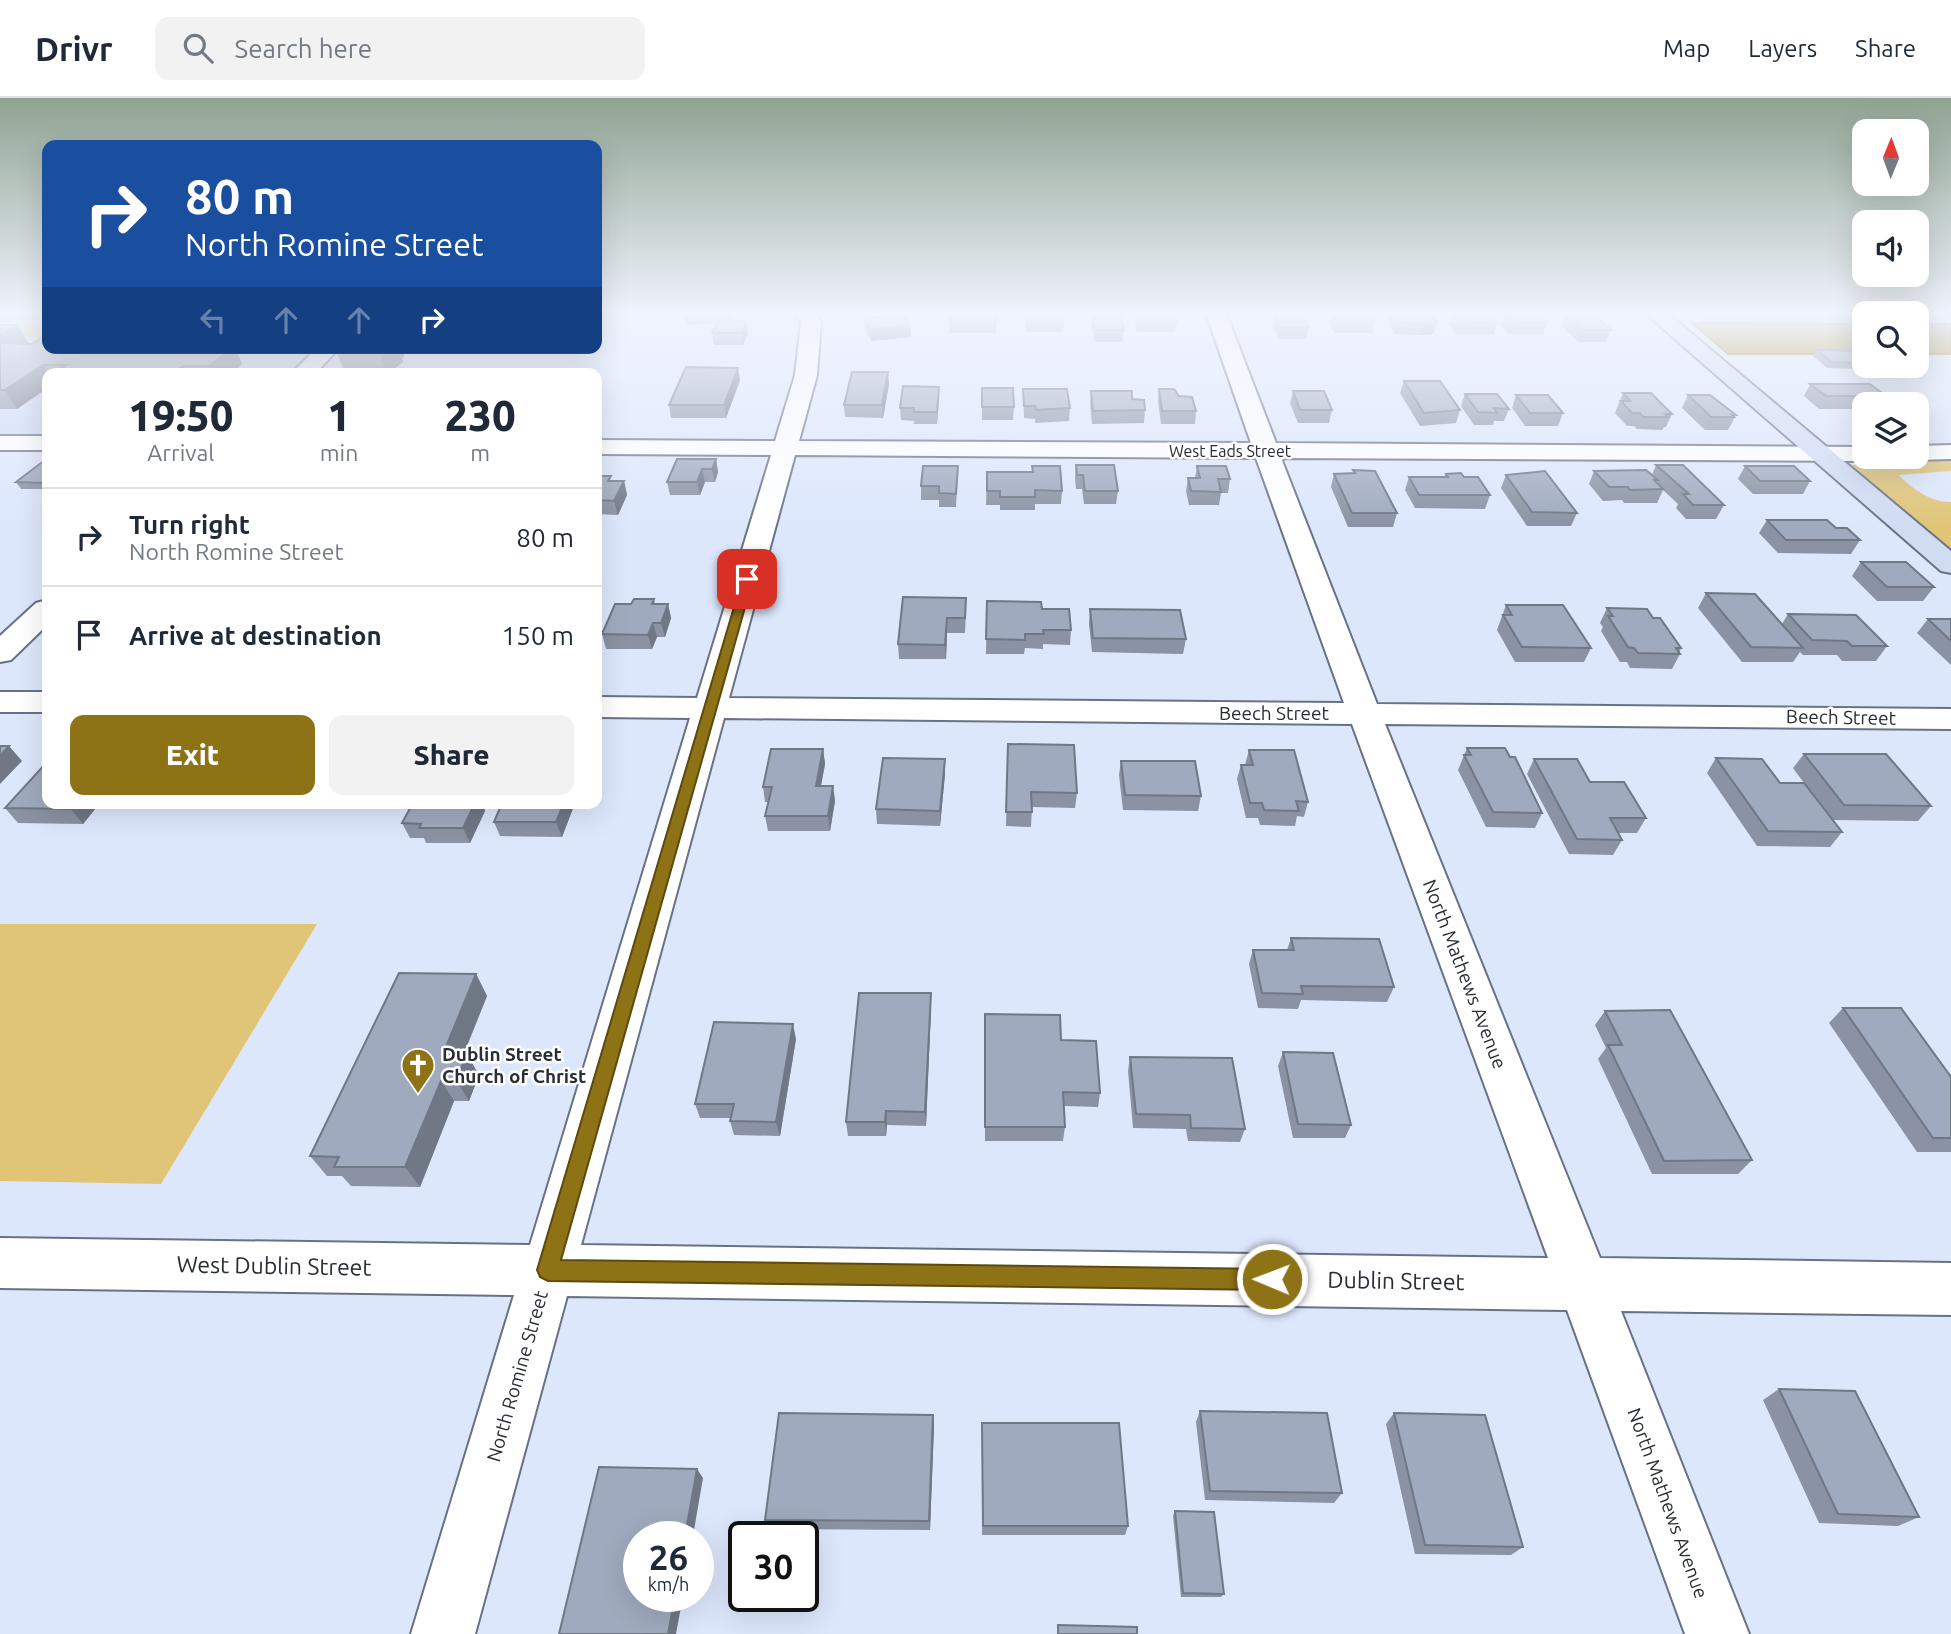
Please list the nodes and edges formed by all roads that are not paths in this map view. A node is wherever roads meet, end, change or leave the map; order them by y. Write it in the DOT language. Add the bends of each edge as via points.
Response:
graph roads {
  1 [pos="803,385"];
  2 [pos="1242,385"];
  3 [pos="1740,385"];
  4 [pos="0,443"];
  5 [pos="42,443"];
  6 [pos="602,447"];
  7 [pos="785,448"];
  8 [pos="1267,451"];
  9 [pos="1951,452"];
  10 [pos="1929,453"];
  11 [pos="1823,454"];
  12 [pos="1852,454"];
  13 [pos="1951,565"];
  14 [pos="42,615"];
  15 [pos="0,653"];
  16 [pos="0,702"];
  17 [pos="42,702"];
  18 [pos="602,707"];
  19 [pos="710,707"];
  20 [pos="1365,714"];
  21 [pos="1951,719"];
  22 [pos="0,1263"];
  23 [pos="548,1270"];
  24 [pos="1586,1284"];
  25 [pos="1951,1289"];
  26 [pos="443,1634"];
  27 [pos="1717,1634"];
  1 -- 7 [label="street, North Romine Street"];
  2 -- 8 [label="street, North Mathews Avenue"];
  3 -- 11 [label="street"];
  4 -- 5 [label="street"];
  6 -- 7 [label="street, West Eads Street"];
  7 -- 8 [label="street, West Eads Street"];
  7 -- 19 [label="street, North Romine Street"];
  8 -- 11 [label="street, West Eads Street"];
  8 -- 20 [label="street, North Mathews Avenue"];
  9 -- 10 [label="street"];
  11 -- 12 [label="street, West Eads Street"];
  11 -- 13 [label="street"];
  14 -- 15 [label="street"];
  16 -- 17 [label="street"];
  18 -- 19 [label="street, Beech Street"];
  19 -- 20 [label="street, Beech Street"];
  19 -- 23 [label="street, North Romine Street"];
  20 -- 21 [label="street, Beech Street"];
  20 -- 24 [label="street, North Mathews Avenue"];
  22 -- 23 [label="street, West Dublin Street"];
  23 -- 24 [label="street, Dublin Street"];
  23 -- 26 [label="street, North Romine Street"];
  24 -- 25 [label="street, Dublin Street"];
  24 -- 27 [label="street, North Mathews Avenue"];
}
